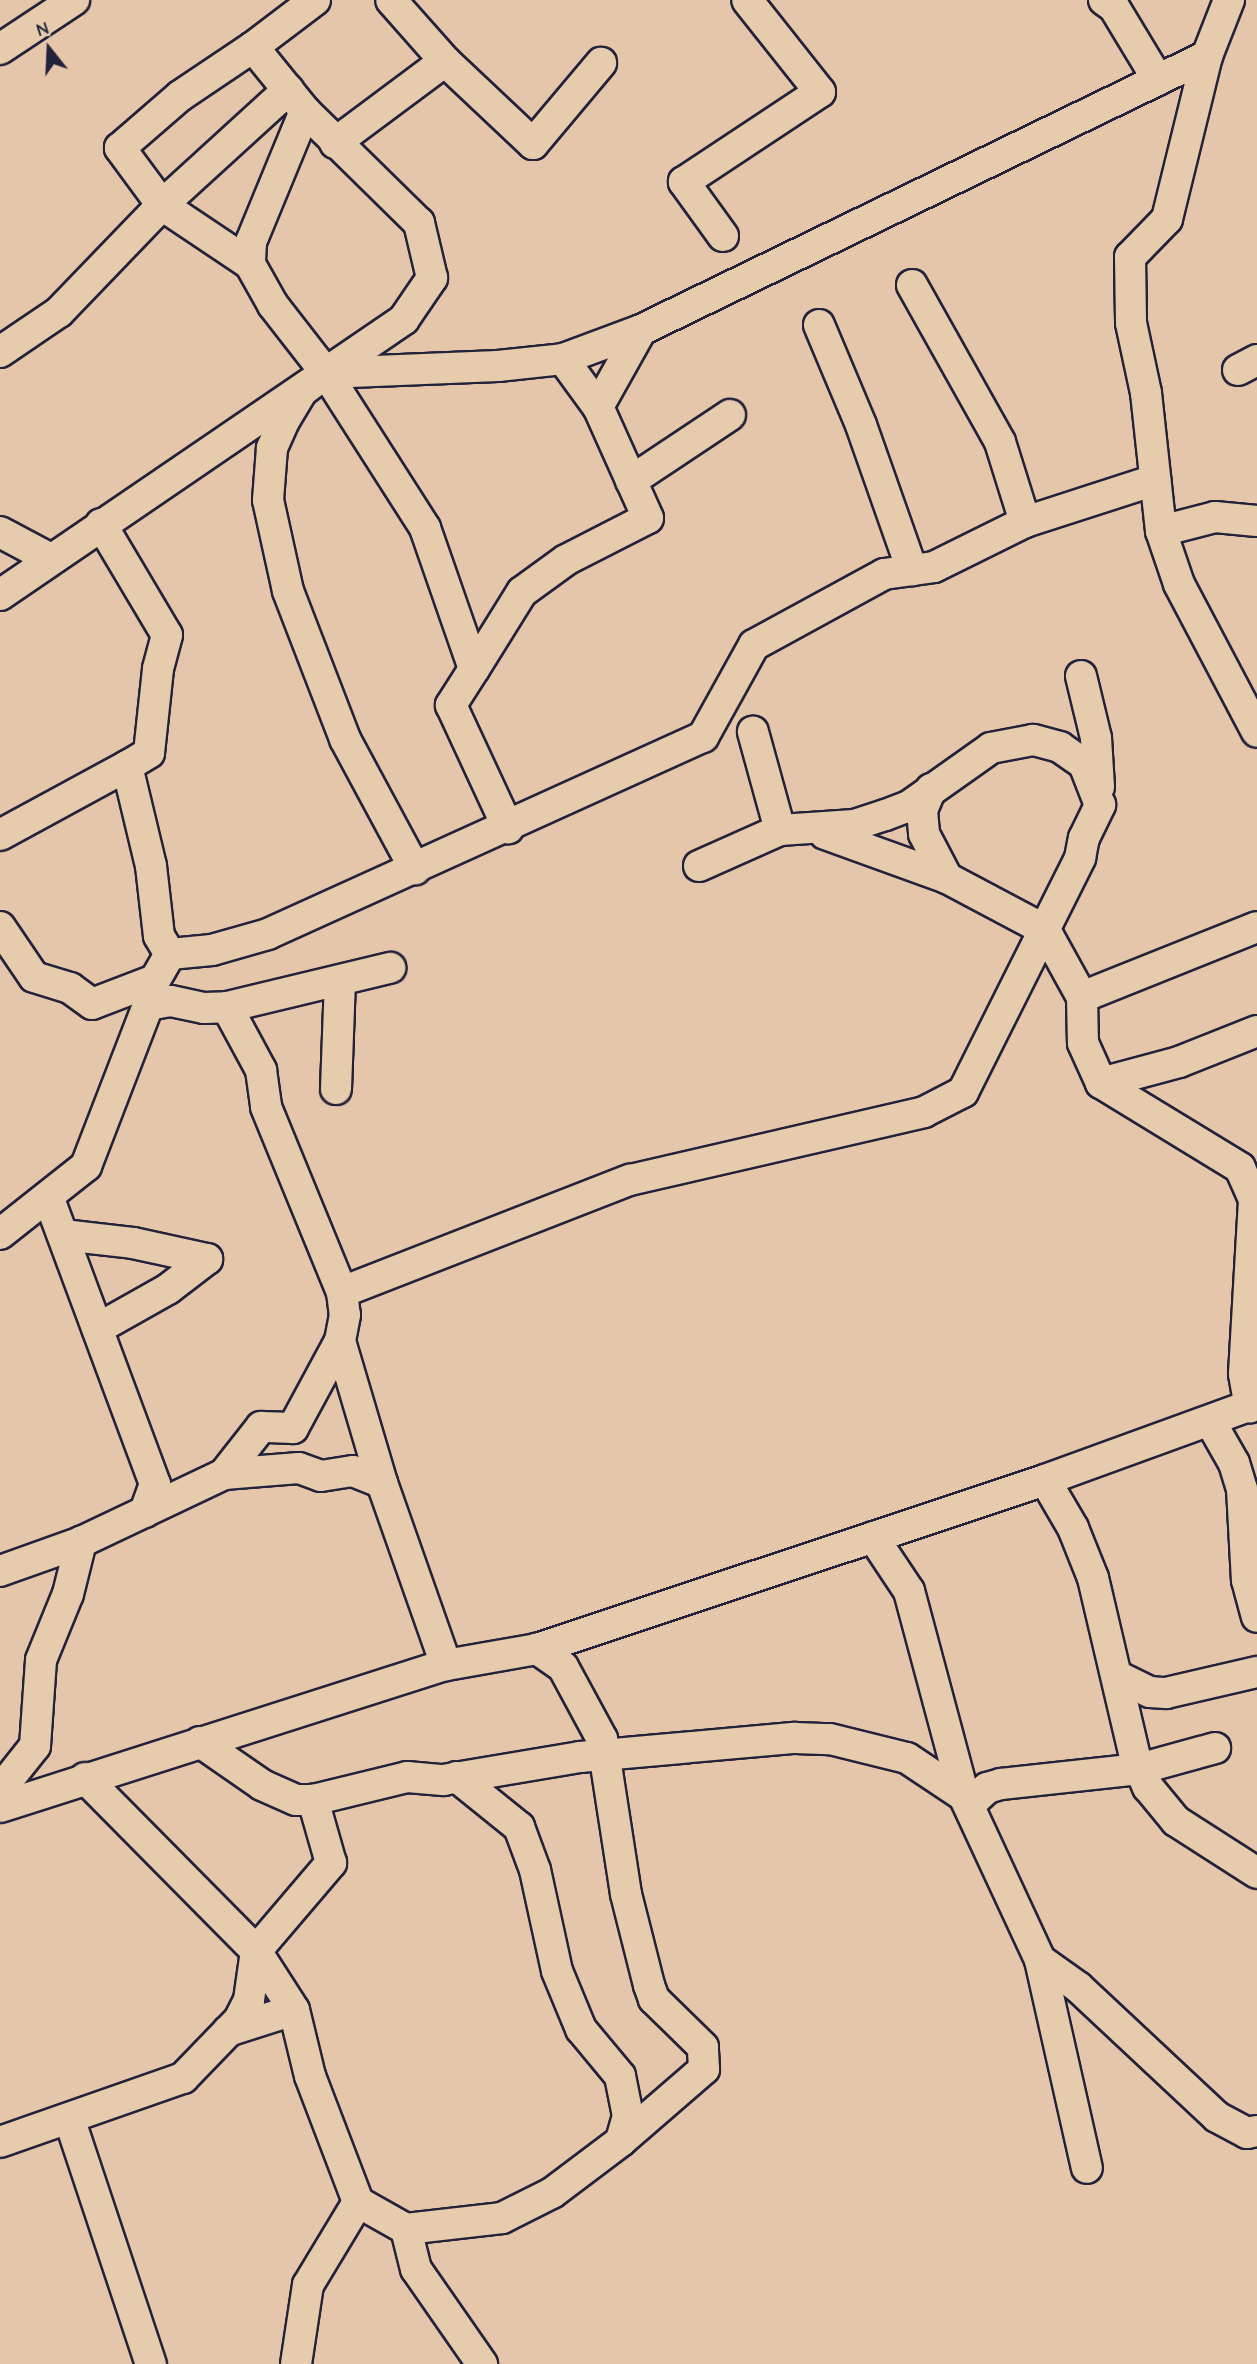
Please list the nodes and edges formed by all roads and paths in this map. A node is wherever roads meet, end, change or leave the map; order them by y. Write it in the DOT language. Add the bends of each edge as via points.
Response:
graph roads {
  1 [pos="74,0"];
  2 [pos="315,0"];
  3 [pos="391,0"];
  4 [pos="747,0"];
  5 [pos="1104,0"];
  6 [pos="1229,0"];
  7 [pos="253,47"];
  8 [pos="0,49"];
  9 [pos="1207,56"];
  10 [pos="444,61"];
  11 [pos="601,63"];
  12 [pos="1158,80"];
  13 [pos="296,101"];
  14 [pos="335,143"];
  15 [pos="162,205"];
  16 [pos="723,236"];
  17 [pos="250,264"];
  18 [pos="912,285"];
  19 [pos="819,325"];
  20 [pos="641,330"];
  21 [pos="0,352"];
  22 [pos="563,359"];
  23 [pos="326,373"];
  24 [pos="598,407"];
  25 [pos="730,415"];
  26 [pos="1156,480"];
  27 [pos="631,481"];
  28 [pos="1257,521"];
  29 [pos="1025,522"];
  30 [pos="101,524"];
  31 [pos="1161,531"];
  32 [pos="0,532"];
  33 [pos="51,559"];
  34 [pos="912,570"];
  35 [pos="0,595"];
  36 [pos="474,669"];
  37 [pos="1081,676"];
  38 [pos="752,732"];
  39 [pos="1257,732"];
  40 [pos="127,766"];
  41 [pos="930,789"];
  42 [pos="1100,805"];
  43 [pos="508,828"];
  44 [pos="794,830"];
  45 [pos="0,835"];
  46 [pos="699,866"];
  47 [pos="415,869"];
  48 [pos="947,878"];
  49 [pos="0,927"];
  50 [pos="1257,927"];
  51 [pos="1045,930"];
  52 [pos="170,954"];
  53 [pos="390,968"];
  54 [pos="340,982"];
  55 [pos="1082,997"];
  56 [pos="227,1007"];
  57 [pos="1257,1031"];
  58 [pos="1101,1083"];
  59 [pos="336,1089"];
  60 [pos="49,1199"];
  61 [pos="0,1234"];
  62 [pos="63,1235"];
  63 [pos="342,1292"];
  64 [pos="97,1329"];
  65 [pos="340,1341"];
  66 [pos="1253,1405"];
  67 [pos="1210,1421"];
  68 [pos="224,1474"];
  69 [pos="1045,1480"];
  70 [pos="382,1483"];
  71 [pos="145,1512"];
  72 [pos="873,1537"];
  73 [pos="81,1542"];
  74 [pos="0,1571"];
  75 [pos="1257,1617"];
  76 [pos="537,1649"];
  77 [pos="446,1665"];
  78 [pos="1257,1672"];
  79 [pos="1119,1677"];
  80 [pos="200,1742"];
  81 [pos="1215,1748"];
  82 [pos="607,1755"];
  83 [pos="1139,1769"];
  84 [pos="457,1777"];
  85 [pos="85,1778"];
  86 [pos="0,1790"];
  87 [pos="313,1800"];
  88 [pos="966,1801"];
  89 [pos="0,1807"];
  90 [pos="1257,1873"];
  91 [pos="256,1951"];
  92 [pos="1040,1961"];
  93 [pos="294,2010"];
  94 [pos="228,2031"];
  95 [pos="70,2121"];
  96 [pos="1257,2132"];
  97 [pos="621,2141"];
  98 [pos="0,2142"];
  99 [pos="1087,2168"];
  100 [pos="358,2202"];
  101 [pos="406,2230"];
  102 [pos="151,2364"];
  103 [pos="296,2364"];
  104 [pos="482,2364"];
  1 -- 8 [label="street"];
  2 -- 7 [label="street"];
  3 -- 10 [label="street"];
  4 -- 16 [label="street" via="820,92 684,182"];
  5 -- 12 [label="street" via="1114,7"];
  6 -- 9 [label="street"];
  7 -- 13 [label="street"];
  7 -- 15 [label="street" via="180,96 120,148"];
  9 -- 12 [label="street"];
  9 -- 26 [label="street" via="1167,219 1130,257 1131,323 1146,393"];
  10 -- 11 [label="street" via="533,144"];
  10 -- 14 [label="street"];
  12 -- 20 [label="street"];
  13 -- 14 [label="street"];
  13 -- 15 [label="street"];
  13 -- 17 [label="street" via="251,242"];
  14 -- 23 [label="street" via="419,223 432,278 404,319"];
  15 -- 17 [label="street"];
  15 -- 21 [label="street" via="59,312"];
  17 -- 23 [label="street"];
  18 -- 29 [label="street" via="1000,442"];
  19 -- 34 [label="street" via="861,425"];
  20 -- 22 [label="street"];
  20 -- 24 [label="street"];
  22 -- 23 [label="street"];
  22 -- 24 [label="street"];
  23 -- 30 [label="street"];
  23 -- 36 [label="street" via="425,528"];
  23 -- 47 [label="street" via="302,391 276,439 268,500 288,592 345,739"];
  24 -- 27 [label="street"];
  25 -- 27 [label="street"];
  26 -- 29 [label="street"];
  26 -- 31 [label="street"];
  27 -- 36 [label="street" via="648,518 565,559 522,592"];
  28 -- 31 [label="street" via="1215,517"];
  29 -- 34 [label="street" via="934,567"];
  30 -- 33 [label="street"];
  30 -- 40 [label="street" via="167,635 158,668 149,754"];
  31 -- 39 [label="street" via="1180,584"];
  32 -- 33 [label="street"];
  33 -- 35 [label="street"];
  34 -- 43 [label="street" via="884,574 754,645 702,737"];
  36 -- 43 [label="street" via="451,705"];
  37 -- 42 [label="street" via="1096,738"];
  38 -- 44 [label="street"];
  40 -- 45 [label="street"];
  40 -- 52 [label="street" via="151,866 159,936"];
  41 -- 42 [label="street" via="991,748 1033,740 1060,747 1084,764"];
  41 -- 44 [label="street" via="909,806 854,825"];
  41 -- 48 [label="street" via="922,810 924,834"];
  42 -- 51 [label="street"];
  43 -- 47 [label="street"];
  44 -- 46 [label="street"];
  44 -- 48 [label="street" via="855,841"];
  47 -- 52 [label="street" via="268,934 212,950"];
  48 -- 51 [label="street"];
  49 -- 52 [label="street" via="34,977 69,988 92,1004 155,980"];
  50 -- 55 [label="street"];
  51 -- 55 [label="street"];
  51 -- 63 [label="street" via="979,1064 963,1092 948,1103 816,1140 630,1180"];
  53 -- 54 [label="street"];
  54 -- 56 [label="street"];
  54 -- 59 [label="street"];
  55 -- 58 [label="street" via="1083,1043"];
  56 -- 60 [label="street" via="171,1001 148,1005 86,1166"];
  56 -- 63 [label="street" via="261,1070 266,1107"];
  57 -- 58 [label="street" via="1180,1062"];
  58 -- 66 [label="street" via="1144,1114 1229,1157 1250,1181 1254,1224 1244,1374"];
  60 -- 61 [label="street"];
  60 -- 62 [label="street"];
  62 -- 64 [label="street"];
  62 -- 64 [label="street" via="133,1243 207,1259"];
  63 -- 65 [label="street" via="345,1315"];
  64 -- 71 [label="street" via="155,1484"];
  65 -- 68 [label="street" via="293,1428 261,1427"];
  65 -- 70 [label="street"];
  66 -- 67 [label="street"];
  67 -- 69 [label="street"];
  67 -- 75 [label="street" via="1234,1463 1242,1489 1247,1580"];
  68 -- 70 [label="street" via="299,1468 321,1476 353,1471"];
  68 -- 71 [label="street"];
  69 -- 72 [label="street"];
  69 -- 79 [label="street" via="1073,1528 1093,1578"];
  70 -- 77 [label="street"];
  71 -- 73 [label="street"];
  72 -- 76 [label="street"];
  72 -- 88 [label="street" via="909,1591"];
  73 -- 74 [label="street"];
  73 -- 86 [label="street" via="68,1594 41,1660 35,1746"];
  76 -- 77 [label="street"];
  76 -- 82 [label="street" via="555,1660 576,1685"];
  77 -- 80 [label="street"];
  78 -- 79 [label="street" via="1166,1693 1150,1692"];
  79 -- 83 [label="street"];
  80 -- 85 [label="street"];
  80 -- 87 [label="street" via="283,1796"];
  81 -- 83 [label="street"];
  82 -- 84 [label="street"];
  82 -- 88 [label="street" via="795,1738 830,1739 907,1758"];
  82 -- 97 [label="street" via="626,1894 649,1985 654,1999 695,2035 706,2058 704,2069 688,2086"];
  83 -- 88 [label="street" via="1001,1784"];
  83 -- 90 [label="street" via="1176,1821"];
  84 -- 87 [label="street" via="392,1779"];
  84 -- 97 [label="street" via="519,1827 535,1870 557,1970 581,2029 620,2076 628,2116"];
  85 -- 89 [label="street"];
  85 -- 91 [label="street"];
  87 -- 91 [label="street" via="331,1863"];
  88 -- 92 [label="street"];
  91 -- 93 [label="street"];
  91 -- 94 [label="street" via="249,2000"];
  92 -- 96 [label="street" via="1078,1986 1217,2117 1247,2133"];
  92 -- 99 [label="street"];
  93 -- 94 [label="street"];
  93 -- 100 [label="street" via="314,2087"];
  94 -- 95 [label="street" via="183,2078"];
  95 -- 98 [label="street"];
  95 -- 102 [label="street"];
  97 -- 101 [label="street" via="552,2193 502,2218"];
  100 -- 101 [label="street"];
  100 -- 103 [label="street" via="308,2284"];
  101 -- 104 [label="street" via="416,2269"];
}
